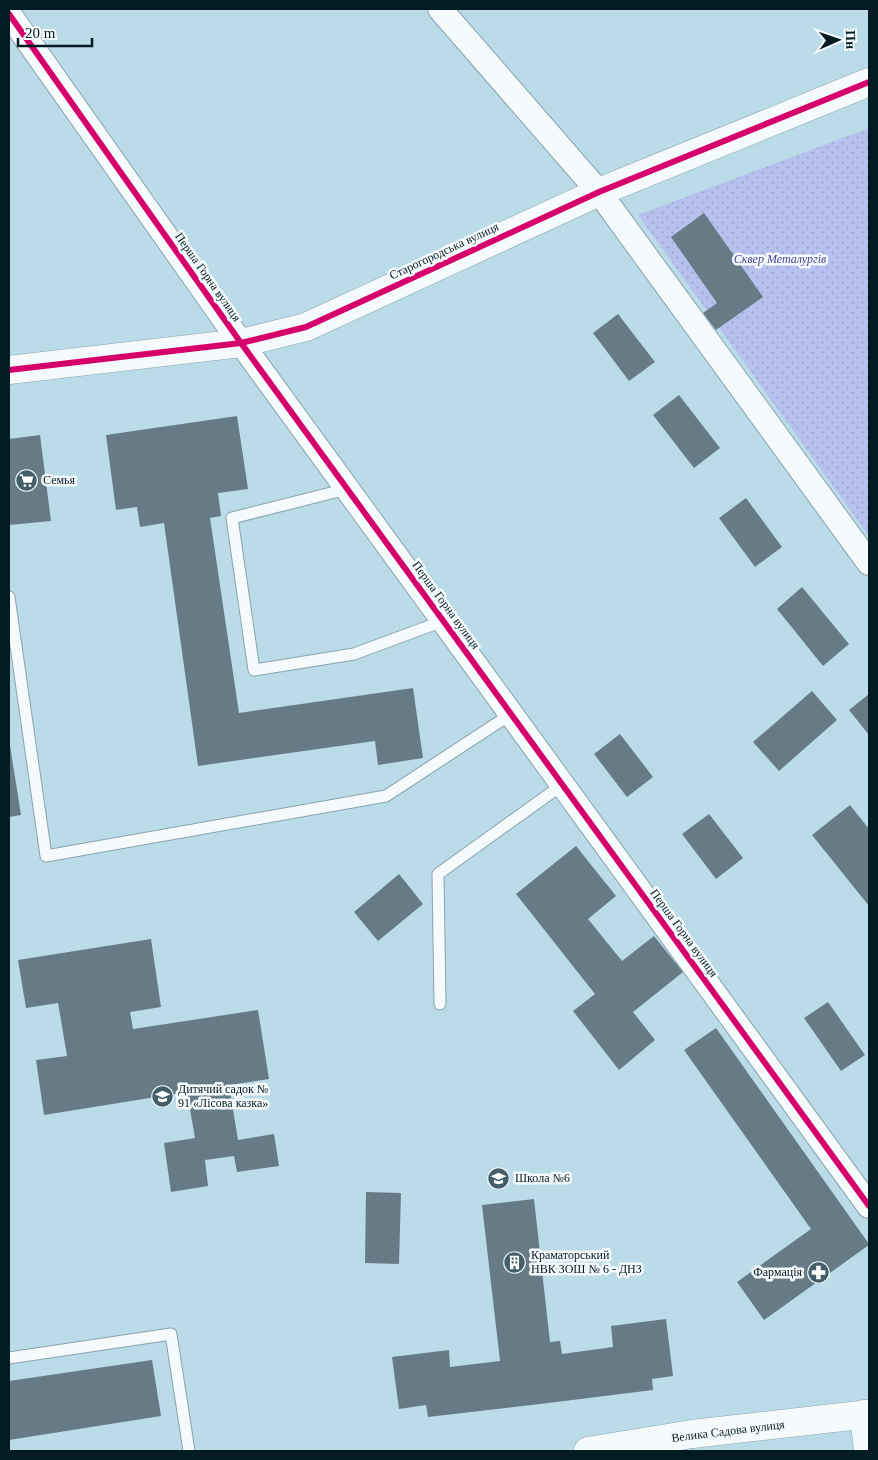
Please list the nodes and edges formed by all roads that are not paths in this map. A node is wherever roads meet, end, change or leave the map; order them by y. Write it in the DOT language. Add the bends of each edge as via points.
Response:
graph roads {
  1 [pos="440,9"];
  2 [pos="9,14"];
  3 [pos="869,82"];
  4 [pos="599,192"];
  5 [pos="241,343"];
  6 [pos="9,370"];
  7 [pos="347,489"];
  8 [pos="869,563"];
  9 [pos="9,598"];
  10 [pos="443,621"];
  11 [pos="511,714"];
  12 [pos="562,785"];
  13 [pos="440,1004"];
  14 [pos="869,1206"];
  15 [pos="9,1358"];
  16 [pos="867,1408"];
  17 [pos="189,1451"];
  18 [pos="588,1451"];
  19 [pos="868,1451"];
  1 -- 4 [label="street"];
  2 -- 5 [label="street, Перша Горна вулиця"];
  3 -- 4 [label="street, Старогородська вулиця"];
  4 -- 5 [label="street, Старогородська вулиця" via="306,327"];
  4 -- 8 [label="street"];
  5 -- 6 [label="street, Старогородська вулиця"];
  5 -- 7 [label="street, Перша Горна вулиця"];
  7 -- 10 [label="street, Перша Горна вулиця"];
  7 -- 10 [label="lane" via="232,518 254,670 354,654"];
  9 -- 11 [label="lane" via="46,856 386,796"];
  10 -- 11 [label="street, Перша Горна вулиця"];
  11 -- 12 [label="street, Перша Горна вулиця"];
  12 -- 13 [label="lane" via="438,874"];
  12 -- 14 [label="street, Перша Горна вулиця"];
  15 -- 17 [label="lane" via="171,1334"];
  16 -- 18 [label="street, Велика Садова вулиця"];
  16 -- 19 [label="street"];
}
